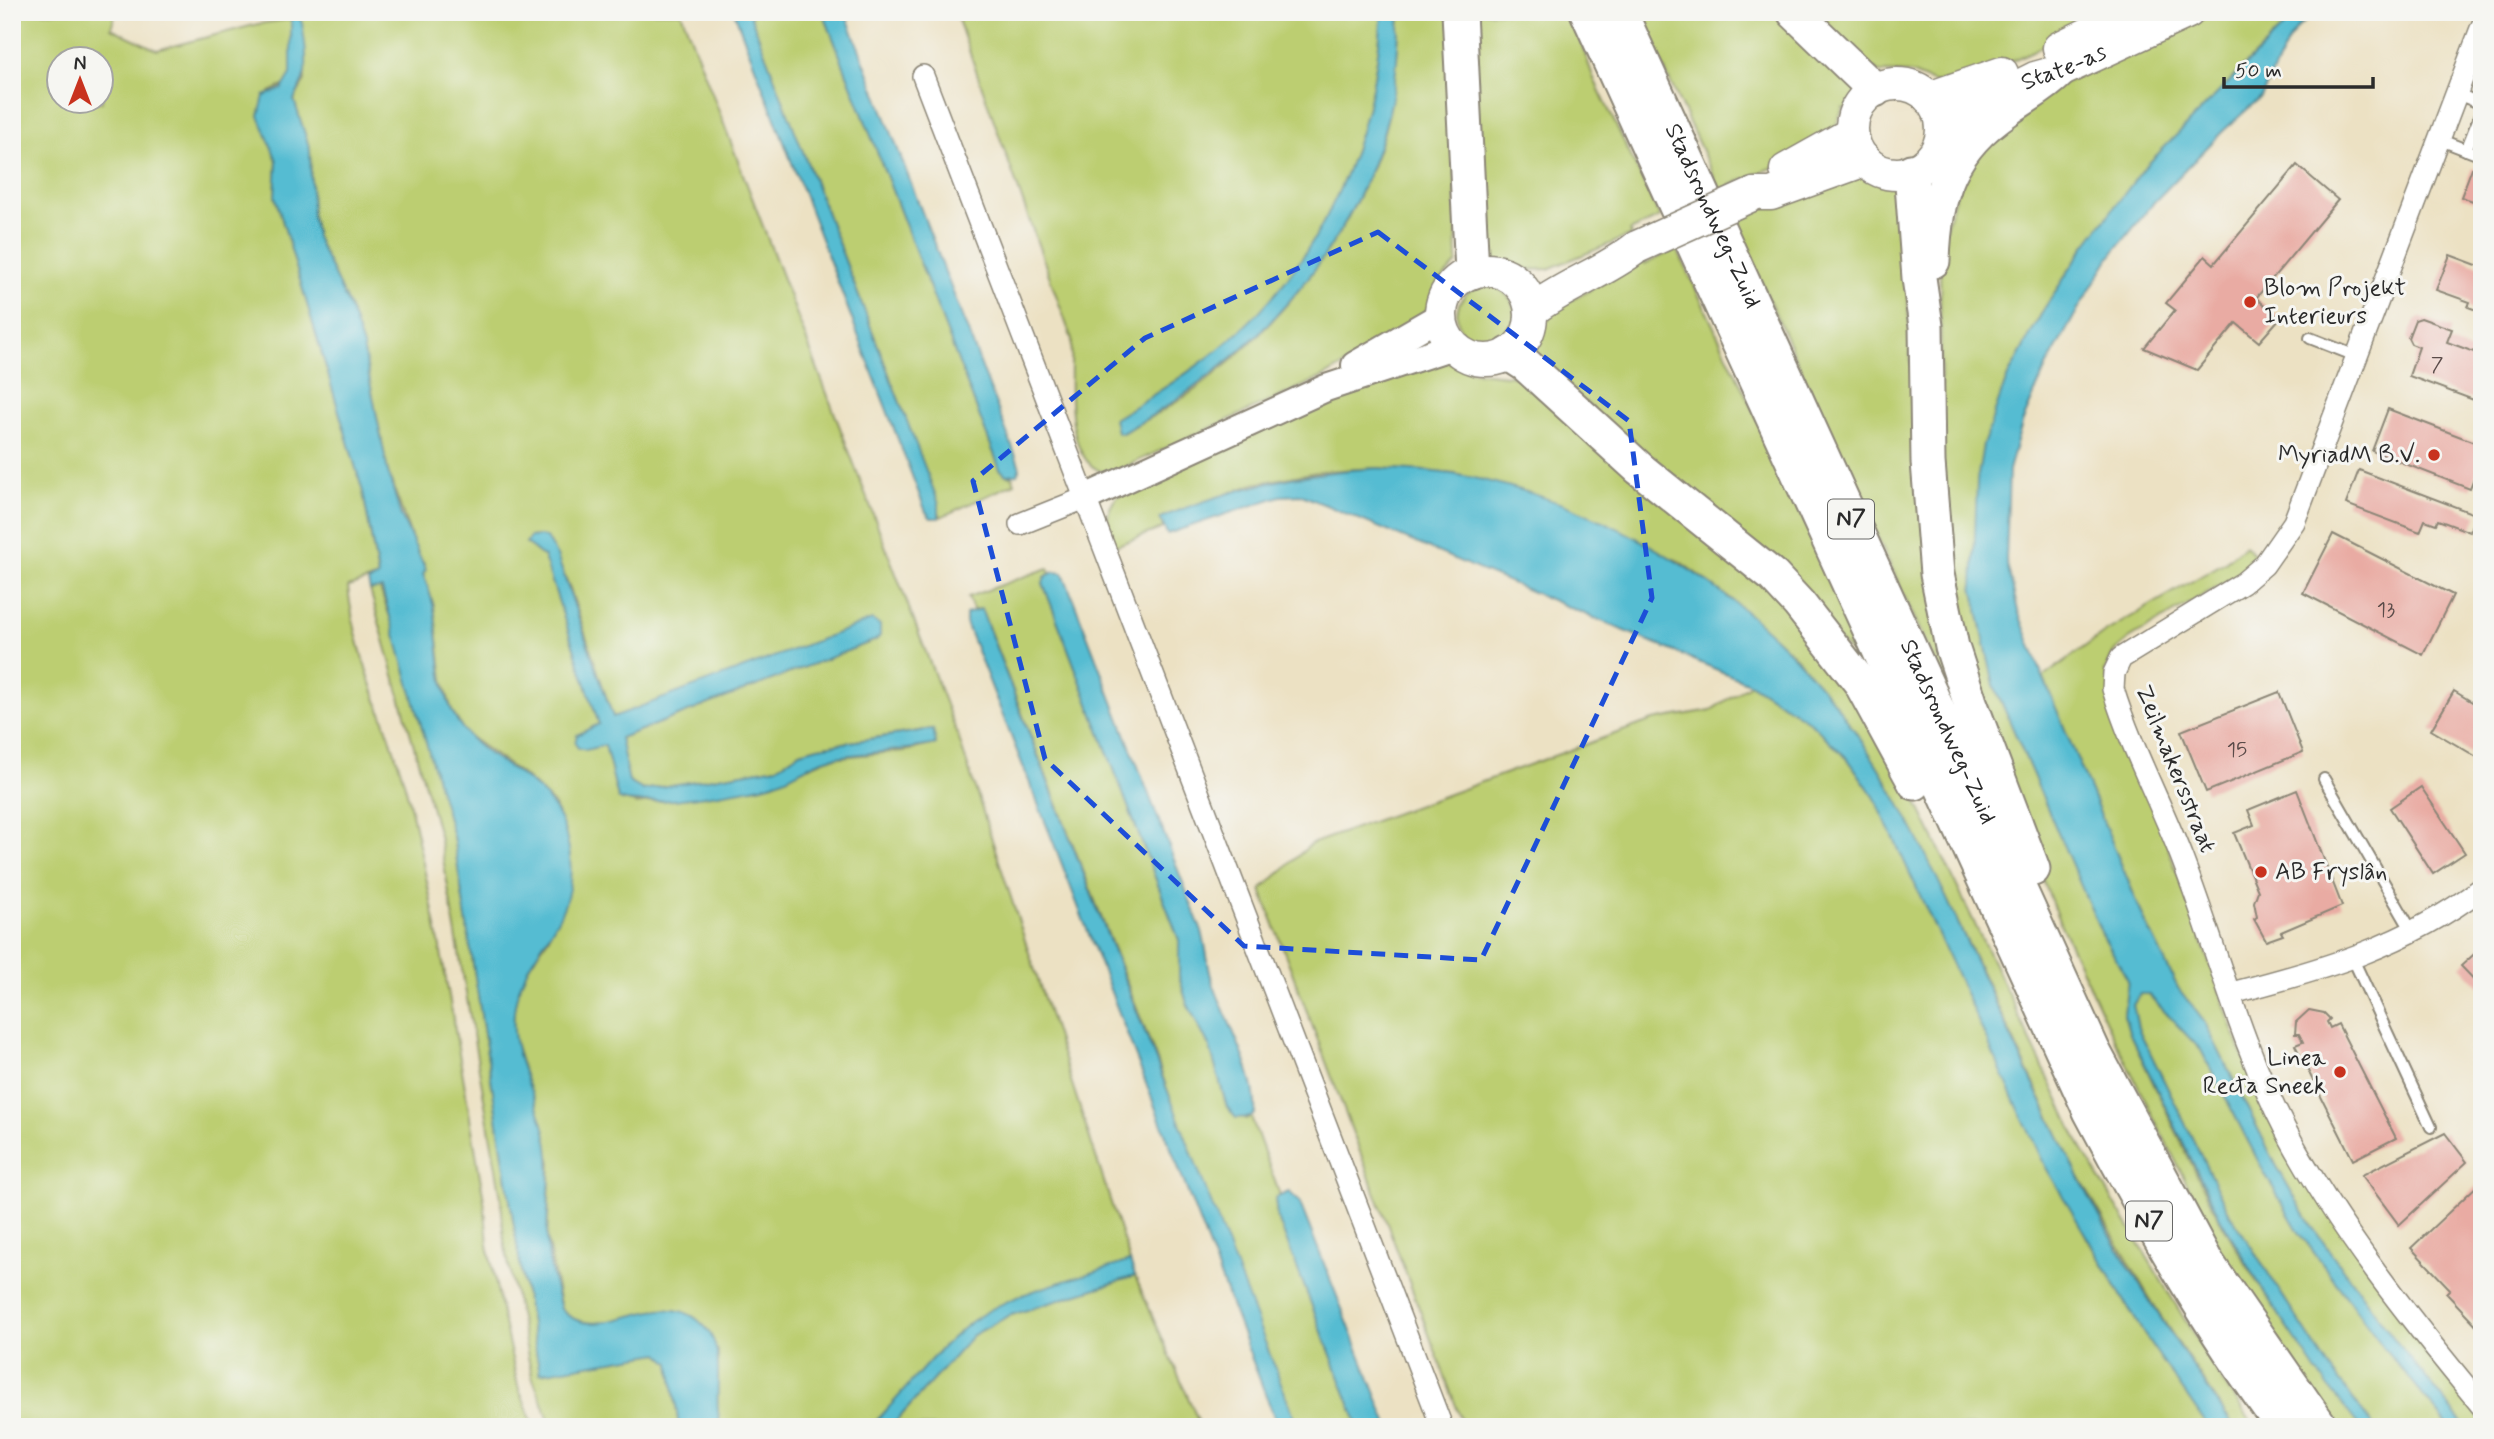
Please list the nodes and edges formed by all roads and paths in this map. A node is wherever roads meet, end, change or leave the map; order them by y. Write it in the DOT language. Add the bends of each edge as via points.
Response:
graph roads {
  1 [pos="1459,12"];
  2 [pos="1587,12"];
  3 [pos="1620,12"];
  4 [pos="1794,12"];
  5 [pos="2133,12"];
  6 [pos="2188,12"];
  7 [pos="2482,26"];
  8 [pos="2060,71"];
  9 [pos="923,76"];
  10 [pos="1875,90"];
  11 [pos="2455,93"];
  12 [pos="2482,104"];
  13 [pos="2482,110"];
  14 [pos="1936,111"];
  15 [pos="2438,139"];
  16 [pos="1858,146"];
  17 [pos="2466,150"];
  18 [pos="2482,156"];
  19 [pos="1911,171"];
  20 [pos="1472,272"];
  21 [pos="1525,297"];
  22 [pos="1440,316"];
  23 [pos="1926,326"];
  24 [pos="2310,338"];
  25 [pos="1453,346"];
  26 [pos="1509,354"];
  27 [pos="2356,356"];
  28 [pos="1326,388"];
  29 [pos="1085,498"];
  30 [pos="1020,524"];
  31 [pos="2324,779"];
  32 [pos="2482,888"];
  33 [pos="2413,933"];
  34 [pos="2353,959"];
  35 [pos="2232,993"];
  36 [pos="2037,1002"];
  37 [pos="2081,1025"];
  38 [pos="2431,1127"];
  39 [pos="2482,1406"];
  40 [pos="1442,1427"];
  41 [pos="2283,1427"];
  42 [pos="2320,1427"];
  1 -- 20 [label="highway"];
  2 -- 36 [label="highway, Stadsrondweg-Zuid / N7"];
  3 -- 37 [label="highway, Stadsrondweg-Zuid / N7"];
  4 -- 10 [label="highway"];
  5 -- 14 [label="main road, State-as" via="2001,73"];
  6 -- 8 [label="main road, State-as"];
  7 -- 11 [label="street, Zeilmakersstraat"];
  8 -- 14 [label="main road, State-as"];
  8 -- 23 [label="highway, N7" via="1988,123 1957,158 1940,196"];
  9 -- 29 [label="street"];
  10 -- 14 [label="main road" via="1898,84 1920,90"];
  10 -- 16 [label="main road" via="1855,113"];
  11 -- 12 [label="lane"];
  11 -- 15 [label="street, Zeilmakersstraat"];
  13 -- 17 [label="lane"];
  14 -- 19 [label="main road" via="1934,153"];
  15 -- 17 [label="lane"];
  15 -- 27 [label="street, Zeilmakersstraat"];
  16 -- 19 [label="main road" via="1891,173"];
  16 -- 21 [label="main road, bridge" via="1771,194 1754,194 1637,247 1614,266 1558,293"];
  17 -- 18 [label="lane"];
  19 -- 23 [label="highway, N7"];
  20 -- 21 [label="main road" via="1497,271"];
  20 -- 22 [label="main road" via="1452,284"];
  21 -- 26 [label="main road" via="1525,339"];
  22 -- 25 [label="main road"];
  22 -- 28 [label="street" via="1346,370"];
  23 -- 37 [label="highway, N7" via="1930,508 1944,612 1970,702 2062,943"];
  24 -- 27 [label="lane"];
  25 -- 26 [label="main road" via="1475,359"];
  25 -- 28 [label="street"];
  26 -- 36 [label="highway, N7" via="1640,469 1773,576 1830,642 1887,730 1987,928"];
  27 -- 35 [label="street, Zeilmakersstraat" via="2298,512 2280,545 2243,583 2121,657 2114,673 2118,706 2183,860"];
  28 -- 29 [label="street"];
  29 -- 30 [label="street"];
  29 -- 40 [label="street"];
  31 -- 33 [label="lane"];
  32 -- 33 [label="street"];
  33 -- 34 [label="street"];
  34 -- 35 [label="street"];
  34 -- 38 [label="lane"];
  35 -- 39 [label="street, Zeilmakersstraat" via="2251,1054 2316,1183 2398,1302"];
  36 -- 41 [label="highway, Stadsrondweg-Zuid / N7" via="2146,1216 2201,1308"];
  37 -- 42 [label="highway, Stadsrondweg-Zuid / N7" via="2206,1261"];
}
